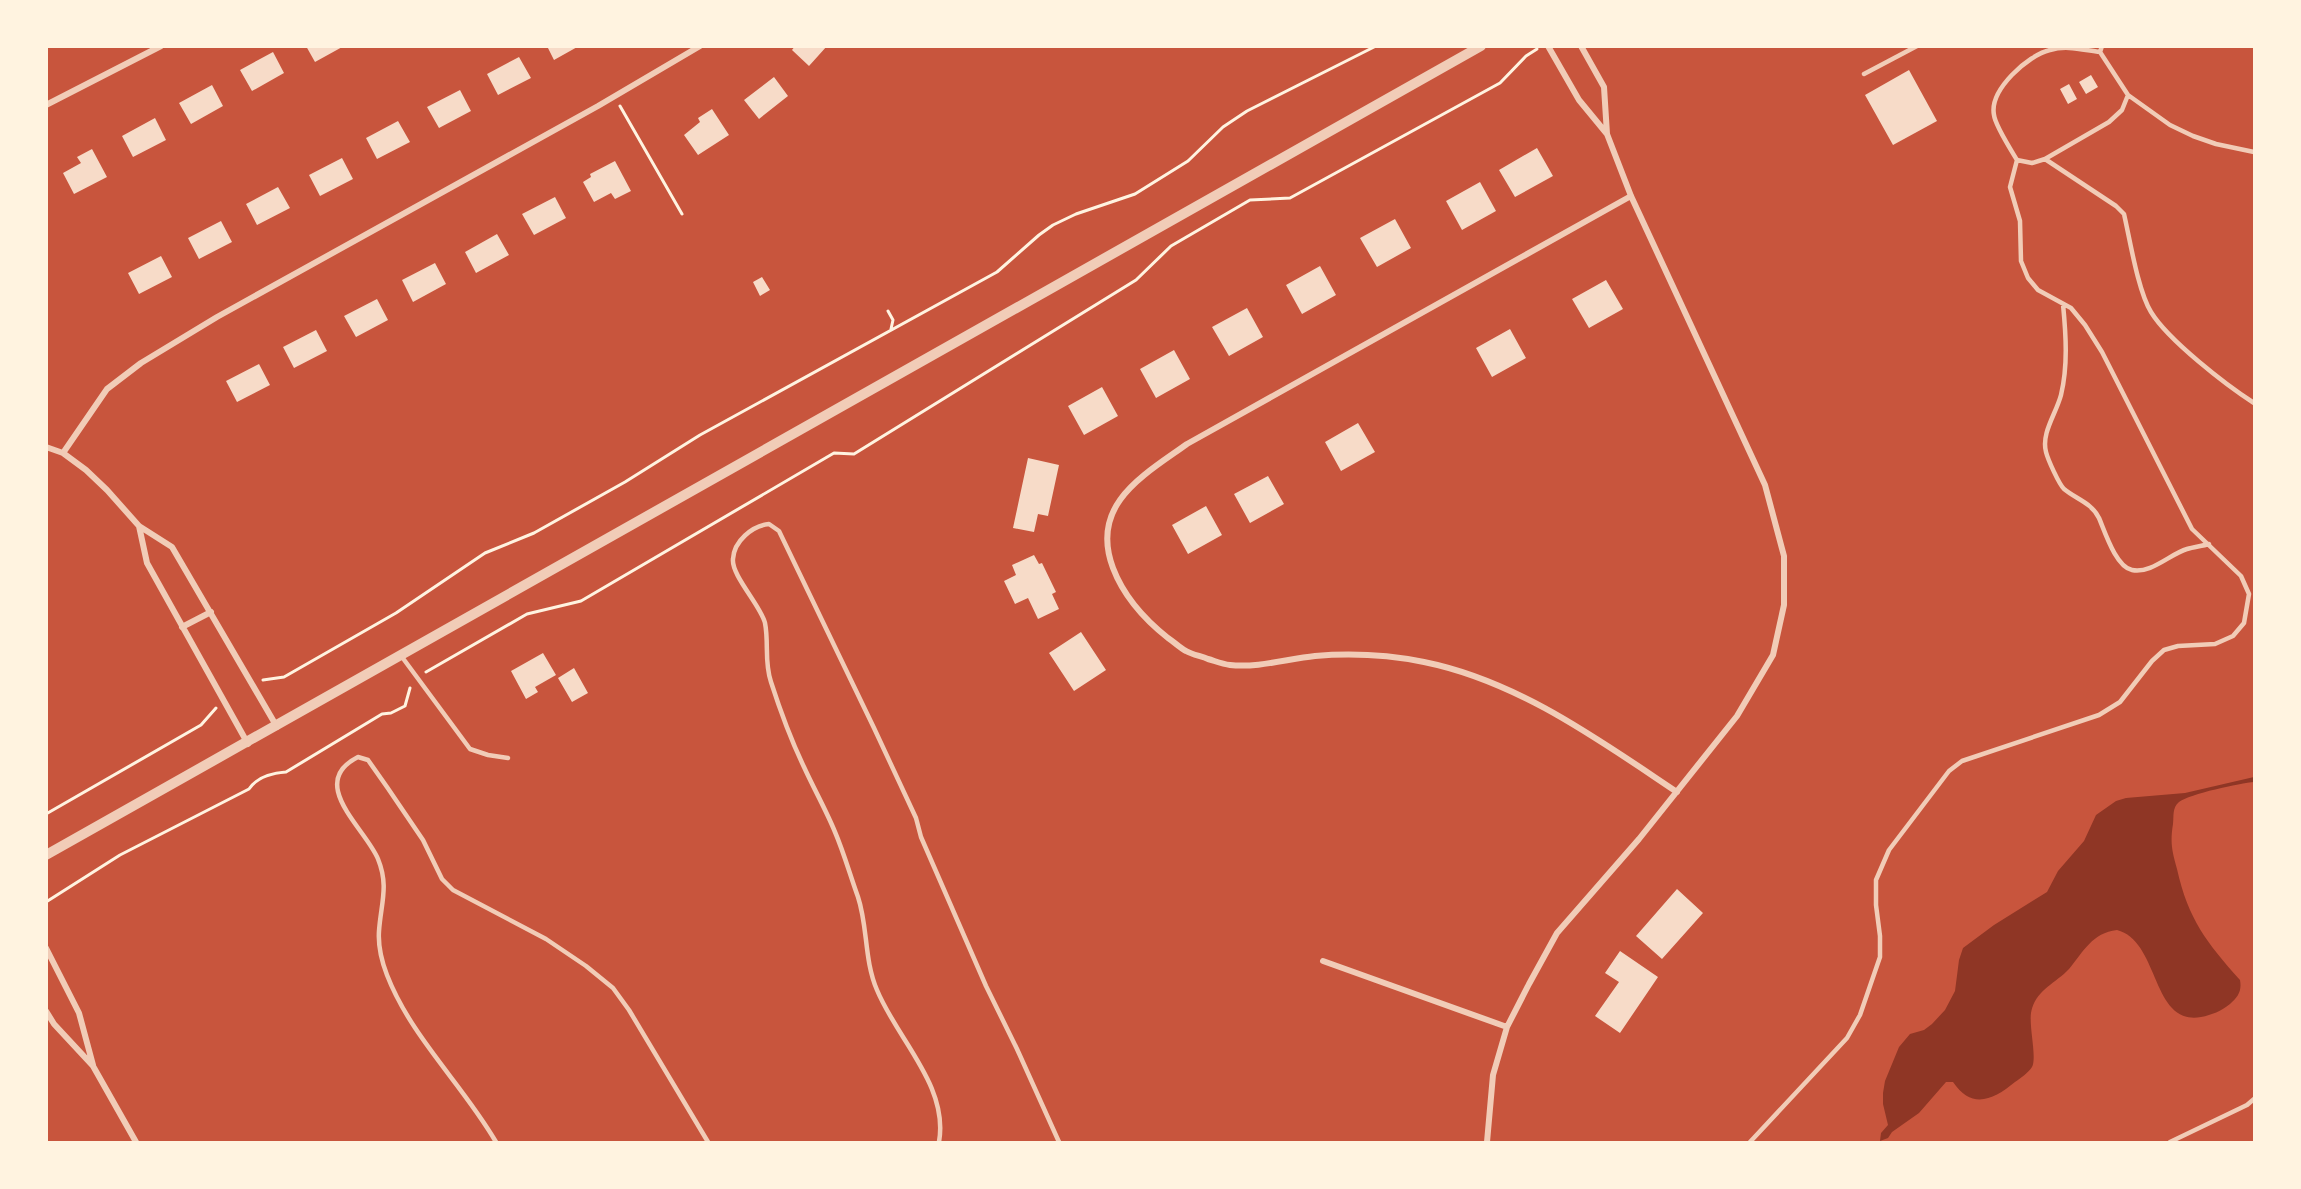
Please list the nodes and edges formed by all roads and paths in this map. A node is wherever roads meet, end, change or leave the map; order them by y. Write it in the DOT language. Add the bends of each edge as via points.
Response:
graph roads {
  1 [pos="160,46"];
  2 [pos="700,46"];
  3 [pos="1376,46"];
  4 [pos="1481,46"];
  5 [pos="1541,46"];
  6 [pos="1548,46"];
  7 [pos="1581,46"];
  8 [pos="1917,46"];
  9 [pos="2101,49"];
  10 [pos="1864,74"];
  11 [pos="2128,94"];
  12 [pos="615,97"];
  13 [pos="46,105"];
  14 [pos="1608,134"];
  15 [pos="2254,152"];
  16 [pos="2045,159"];
  17 [pos="2017,160"];
  18 [pos="1631,196"];
  19 [pos="682,214"];
  20 [pos="2063,304"];
  21 [pos="888,311"];
  22 [pos="891,329"];
  23 [pos="2254,403"];
  24 [pos="46,447"];
  25 [pos="63,453"];
  26 [pos="139,526"];
  27 [pos="2210,544"];
  28 [pos="211,612"];
  29 [pos="182,627"];
  30 [pos="402,657"];
  31 [pos="417,677"];
  32 [pos="253,685"];
  33 [pos="224,702"];
  34 [pos="277,727"];
  35 [pos="248,744"];
  36 [pos="508,758"];
  37 [pos="1677,792"];
  38 [pos="46,814"];
  39 [pos="46,855"];
  40 [pos="46,902"];
  41 [pos="46,948"];
  42 [pos="1323,961"];
  43 [pos="46,1011"];
  44 [pos="1507,1027"];
  45 [pos="93,1066"];
  46 [pos="2254,1099"];
  47 [pos="136,1143"];
  48 [pos="496,1143"];
  49 [pos="708,1143"];
  50 [pos="939,1143"];
  51 [pos="1059,1143"];
  52 [pos="1487,1143"];
  53 [pos="1750,1143"];
  54 [pos="2170,1143"];
  1 -- 13 [label="street"];
  2 -- 12 [label="street"];
  3 -- 22 [label="path" via="1247,111 1165,177 1135,194 1053,225 997,272"];
  4 -- 30 [label="street"];
  5 -- 31 [label="path" via="1500,82 1290,198 1250,200 1171,246 1136,280 854,454 834,453 581,601 527,614"];
  6 -- 14 [label="street" via="1579,100"];
  7 -- 14 [label="street" via="1604,87"];
  8 -- 10 [label="lane"];
  9 -- 11 [label="lane"];
  9 -- 17 [label="lane" via="2048,50 2021,66 1998,91 1993,114"];
  11 -- 15 [label="lane" via="2170,125 2193,136"];
  11 -- 16 [label="lane" via="2122,110 2109,122"];
  12 -- 19 [label="path"];
  12 -- 25 [label="street" via="141,363 107,389"];
  14 -- 18 [label="street"];
  16 -- 17 [label="lane" via="2032,163"];
  16 -- 23 [label="lane" via="2124,214 2150,311 2164,329 2232,389"];
  17 -- 20 [label="lane" via="2010,187 2020,221 2021,261 2038,290"];
  18 -- 37 [label="street" via="1765,485 1784,556 1784,605 1773,655 1737,716"];
  18 -- 37 [label="street" via="1187,444 1139,478 1119,498 1108,526 1108,552 1117,579 1135,607 1148,623 1185,651 1228,665 1365,654 1425,662 1491,682 1554,713"];
  20 -- 27 [label="lane" via="2085,325 2192,529"];
  20 -- 27 [label="lane" via="2065,368 2061,396 2045,439 2046,452 2062,488 2097,513 2115,555 2130,570 2140,570 2186,549"];
  21 -- 22 [label="path" via="893,320"];
  22 -- 32 [label="path" via="700,435 625,483 534,533 485,553 396,613 284,677 267,678"];
  24 -- 25 [label="street"];
  25 -- 26 [label="street" via="107,490"];
  26 -- 28 [label="street" via="172,547"];
  26 -- 29 [label="street" via="147,563"];
  27 -- 53 [label="lane" via="2241,576 2249,594 2244,623 2234,636 2215,645 2164,650 2120,702 2099,714 1962,761 1949,771 1889,850 1876,880 1880,957 1860,1015 1847,1038"];
  28 -- 29 [label="street"];
  28 -- 32 [label="street"];
  29 -- 33 [label="street"];
  30 -- 31 [label="lane"];
  30 -- 34 [label="street"];
  31 -- 36 [label="lane" via="470,749"];
  31 -- 40 [label="path" via="412,680 405,706 382,714 286,772 255,781 249,789 120,855"];
  32 -- 34 [label="street"];
  33 -- 35 [label="street"];
  33 -- 38 [label="path" via="201,725"];
  34 -- 35 [label="street"];
  35 -- 39 [label="street"];
  37 -- 44 [label="street" via="1557,933"];
  41 -- 45 [label="street" via="79,1013"];
  42 -- 44 [label="street"];
  43 -- 45 [label="street"];
  44 -- 52 [label="street" via="1493,1075"];
  45 -- 47 [label="street"];
  46 -- 54 [label="lane"];
  48 -- 49 [label="lane" via="397,998 386,974 379,932 385,878 372,848 338,795 341,772 358,757 368,760 423,840 442,879 453,890 546,939 612,988"];
  50 -- 51 [label="lane" via="938,1103 877,990 868,965 859,900 770,681 765,621 732,560 747,533 762,525 769,524 779,531 874,728"];
}
